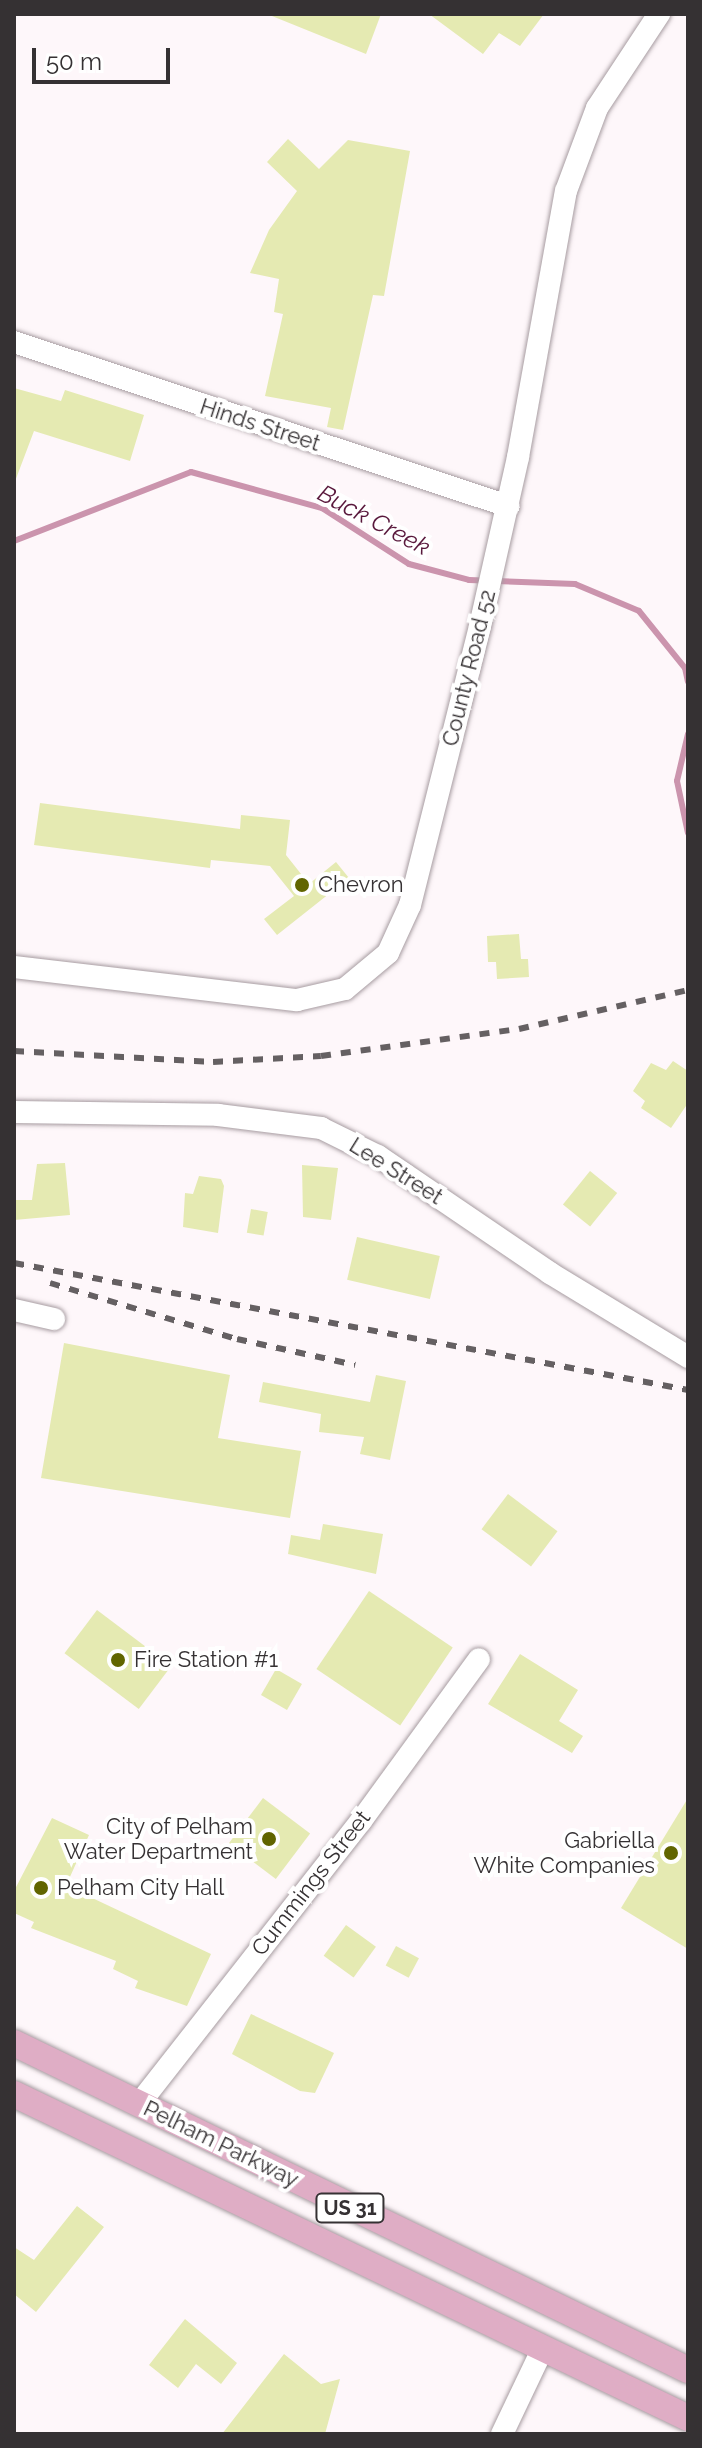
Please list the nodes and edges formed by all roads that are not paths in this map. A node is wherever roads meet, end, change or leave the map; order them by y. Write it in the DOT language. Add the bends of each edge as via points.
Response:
graph roads {
  1 [pos="659,14"];
  2 [pos="14,342"];
  3 [pos="508,506"];
  4 [pos="14,967"];
  5 [pos="14,1112"];
  6 [pos="14,1310"];
  7 [pos="54,1319"];
  8 [pos="685,1352"];
  9 [pos="479,1659"];
  10 [pos="14,2043"];
  11 [pos="14,2094"];
  12 [pos="139,2104"];
  13 [pos="116,2143"];
  14 [pos="555,2309"];
  15 [pos="543,2348"];
  16 [pos="688,2370"];
  17 [pos="688,2418"];
  18 [pos="502,2434"];
  1 -- 3 [label="street, County Road 52" via="597,108 566,191"];
  2 -- 3 [label="street, Hinds Street"];
  3 -- 4 [label="street, County Road 52" via="403,926 377,968 360,981 314,999 289,1000"];
  5 -- 8 [label="street, Lee Street" via="218,1115 321,1128 378,1156 550,1273"];
  6 -- 7 [label="street"];
  9 -- 12 [label="street, Cummings Street" via="369,1811"];
  10 -- 12 [label="main road, Pelham Parkway / US 31"];
  11 -- 13 [label="main road, Pelham Parkway / US 31"];
  12 -- 13 [label="main road"];
  12 -- 14 [label="main road, Pelham Parkway / US 31"];
  13 -- 15 [label="main road, Pelham Parkway / US 31"];
  14 -- 15 [label="main road"];
  14 -- 16 [label="main road, Pelham Parkway / US 31"];
  15 -- 17 [label="main road, Pelham Parkway / US 31"];
  15 -- 18 [label="street"];
}
